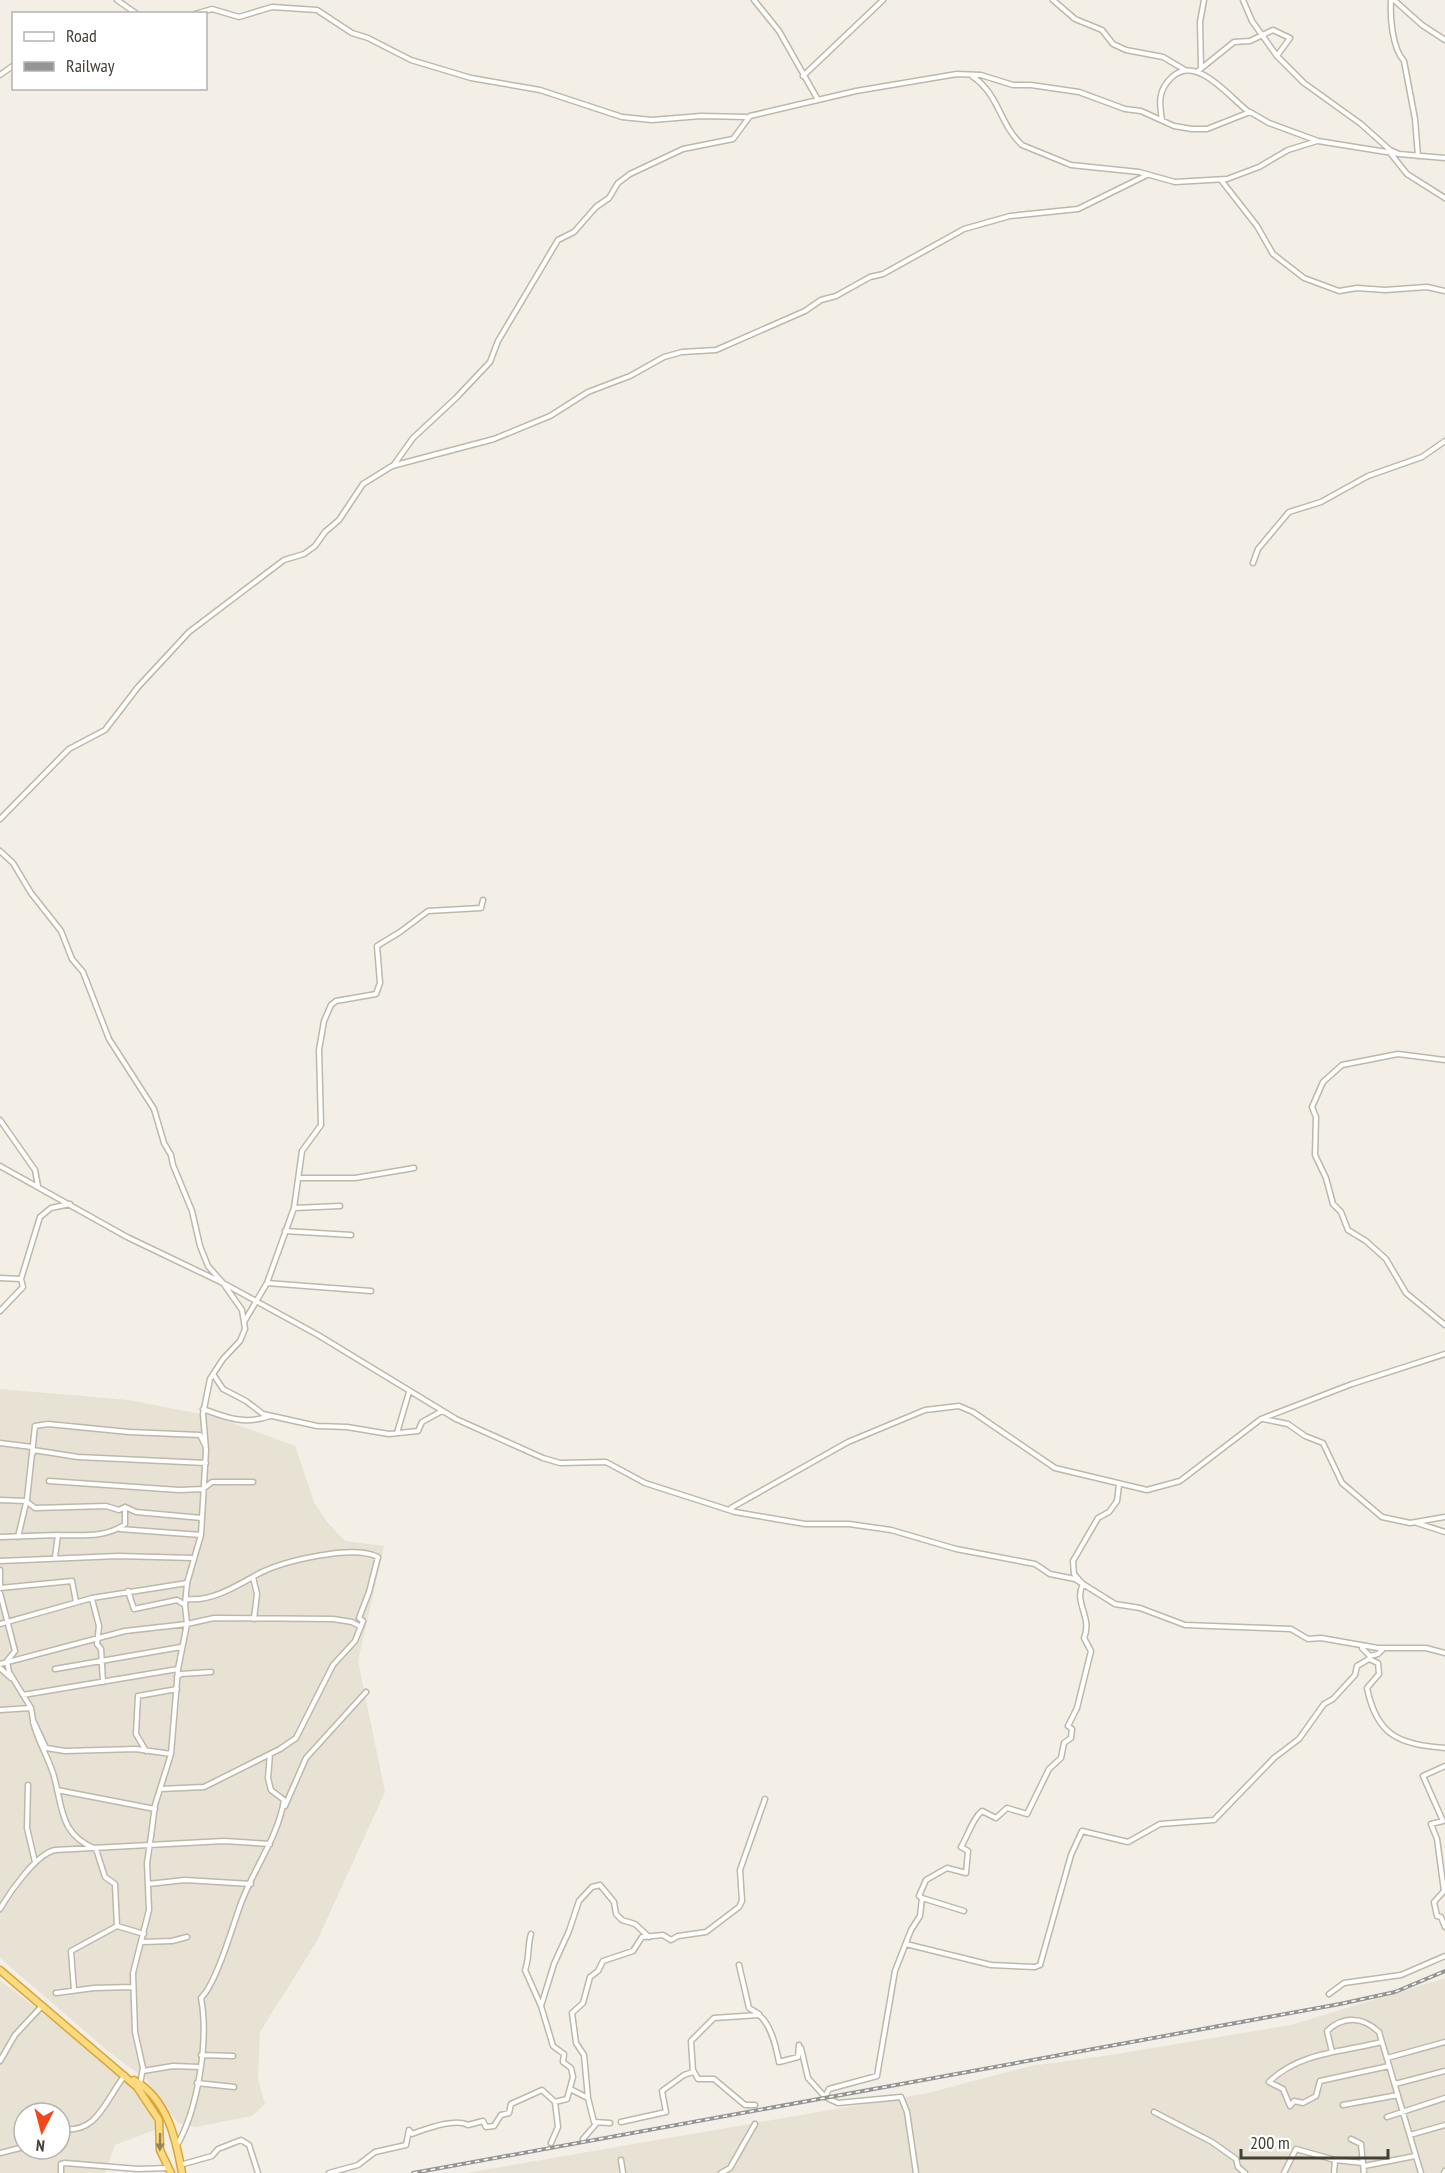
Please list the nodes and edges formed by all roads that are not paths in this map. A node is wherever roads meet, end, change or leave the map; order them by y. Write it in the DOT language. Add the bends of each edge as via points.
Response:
graph roads {
  1 [pos="117,0"];
  2 [pos="754,0"];
  3 [pos="883,0"];
  4 [pos="1053,0"];
  5 [pos="1204,0"];
  6 [pos="1243,0"];
  7 [pos="1392,0"];
  8 [pos="134,12"];
  9 [pos="202,12"];
  10 [pos="1262,35"];
  11 [pos="1445,40"];
  12 [pos="1277,57"];
  13 [pos="1199,69"];
  14 [pos="1185,70"];
  15 [pos="971,75"];
  16 [pos="803,77"];
  17 [pos="818,100"];
  18 [pos="1250,112"];
  19 [pos="747,117"];
  20 [pos="1162,120"];
  21 [pos="1318,141"];
  22 [pos="1390,153"];
  23 [pos="1399,154"];
  24 [pos="1418,156"];
  25 [pos="1445,158"];
  26 [pos="1147,175"];
  27 [pos="1221,180"];
  28 [pos="1445,198"];
  29 [pos="1445,291"];
  30 [pos="1445,441"];
  31 [pos="392,466"];
  32 [pos="1253,564"];
  33 [pos="0,819"];
  34 [pos="0,851"];
  35 [pos="483,900"];
  36 [pos="1445,1059"];
  37 [pos="0,1120"];
  38 [pos="0,1166"];
  39 [pos="414,1168"];
  40 [pos="300,1178"];
  41 [pos="39,1187"];
  42 [pos="71,1204"];
  43 [pos="340,1206"];
  44 [pos="294,1208"];
  45 [pos="285,1231"];
  46 [pos="351,1235"];
  47 [pos="0,1278"];
  48 [pos="21,1279"];
  49 [pos="223,1283"];
  50 [pos="267,1283"];
  51 [pos="371,1291"];
  52 [pos="257,1301"];
  53 [pos="0,1311"];
  54 [pos="244,1322"];
  55 [pos="1445,1325"];
  56 [pos="1445,1354"];
  57 [pos="213,1374"];
  58 [pos="409,1392"];
  59 [pos="203,1409"];
  60 [pos="442,1411"];
  61 [pos="271,1416"];
  62 [pos="1261,1419"];
  63 [pos="397,1433"];
  64 [pos="0,1443"];
  65 [pos="206,1446"];
  66 [pos="31,1447"];
  67 [pos="48,1449"];
  68 [pos="206,1463"];
  69 [pos="29,1475"];
  70 [pos="49,1481"];
  71 [pos="254,1482"];
  72 [pos="1119,1485"];
  73 [pos="203,1489"];
  74 [pos="0,1500"];
  75 [pos="26,1502"];
  76 [pos="125,1507"];
  77 [pos="730,1508"];
  78 [pos="1445,1517"];
  79 [pos="202,1518"];
  80 [pos="1414,1523"];
  81 [pos="119,1529"];
  82 [pos="1445,1532"];
  83 [pos="58,1535"];
  84 [pos="201,1535"];
  85 [pos="0,1537"];
  86 [pos="18,1537"];
  87 [pos="55,1558"];
  88 [pos="193,1558"];
  89 [pos="0,1561"];
  90 [pos="0,1570"];
  91 [pos="253,1577"];
  92 [pos="187,1583"];
  93 [pos="1083,1584"];
  94 [pos="0,1587"];
  95 [pos="128,1591"];
  96 [pos="0,1593"];
  97 [pos="92,1598"];
  98 [pos="187,1599"];
  99 [pos="76,1602"];
  100 [pos="185,1605"];
  101 [pos="254,1619"];
  102 [pos="9,1621"];
  103 [pos="0,1624"];
  104 [pos="187,1624"];
  105 [pos="361,1627"];
  106 [pos="98,1640"];
  107 [pos="1356,1645"];
  108 [pos="182,1647"];
  109 [pos="1383,1648"];
  110 [pos="1445,1653"];
  111 [pos="1369,1657"];
  112 [pos="100,1659"];
  113 [pos="7,1661"];
  114 [pos="0,1666"];
  115 [pos="55,1669"];
  116 [pos="178,1669"];
  117 [pos="211,1672"];
  118 [pos="177,1677"];
  119 [pos="103,1682"];
  120 [pos="16,1683"];
  121 [pos="177,1689"];
  122 [pos="366,1692"];
  123 [pos="22,1695"];
  124 [pos="31,1708"];
  125 [pos="0,1710"];
  126 [pos="33,1720"];
  127 [pos="1445,1748"];
  128 [pos="95,1751"];
  129 [pos="146,1751"];
  130 [pos="47,1753"];
  131 [pos="171,1754"];
  132 [pos="270,1754"];
  133 [pos="1445,1766"];
  134 [pos="28,1785"];
  135 [pos="160,1789"];
  136 [pos="57,1790"];
  137 [pos="765,1799"];
  138 [pos="154,1809"];
  139 [pos="282,1815"];
  140 [pos="270,1844"];
  141 [pos="149,1847"];
  142 [pos="96,1849"];
  143 [pos="36,1863"];
  144 [pos="148,1884"];
  145 [pos="250,1884"];
  146 [pos="922,1898"];
  147 [pos="0,1909"];
  148 [pos="964,1911"];
  149 [pos="117,1926"];
  150 [pos="1445,1927"];
  151 [pos="144,1934"];
  152 [pos="531,1934"];
  153 [pos="187,1936"];
  154 [pos="649,1937"];
  155 [pos="142,1942"];
  156 [pos="906,1944"];
  157 [pos="1445,1956"];
  158 [pos="739,1965"];
  159 [pos="0,1970"];
  160 [pos="132,1987"];
  161 [pos="74,1990"];
  162 [pos="56,1993"];
  163 [pos="1329,1994"];
  164 [pos="42,2006"];
  165 [pos="541,2006"];
  166 [pos="759,2015"];
  167 [pos="1382,2042"];
  168 [pos="1445,2042"];
  169 [pos="1332,2052"];
  170 [pos="201,2055"];
  171 [pos="233,2056"];
  172 [pos="1387,2058"];
  173 [pos="0,2061"];
  174 [pos="691,2066"];
  175 [pos="1389,2066"];
  176 [pos="200,2067"];
  177 [pos="143,2071"];
  178 [pos="1445,2071"];
  179 [pos="127,2076"];
  180 [pos="197,2083"];
  181 [pos="140,2084"];
  182 [pos="1395,2084"];
  183 [pos="234,2087"];
  184 [pos="570,2089"];
  185 [pos="1398,2095"];
  186 [pos="825,2097"];
  187 [pos="588,2098"];
  188 [pos="1445,2098"];
  189 [pos="555,2102"];
  190 [pos="756,2105"];
  191 [pos="1343,2105"];
  192 [pos="1405,2110"];
  193 [pos="1154,2112"];
  194 [pos="1387,2116"];
  195 [pos="621,2122"];
  196 [pos="610,2123"];
  197 [pos="596,2124"];
  198 [pos="756,2124"];
  199 [pos="1445,2125"];
  200 [pos="72,2131"];
  201 [pos="1410,2135"];
  202 [pos="583,2139"];
  203 [pos="1352,2139"];
  204 [pos="552,2143"];
  205 [pos="176,2147"];
  206 [pos="1415,2156"];
  207 [pos="621,2160"];
  208 [pos="1335,2160"];
  209 [pos="180,2165"];
  210 [pos="1363,2165"];
  211 [pos="170,2170"];
  212 [pos="61,2173"];
  213 [pos="182,2173"];
  214 [pos="258,2173"];
  215 [pos="329,2173"];
  216 [pos="623,2173"];
  217 [pos="721,2173"];
  218 [pos="916,2173"];
  219 [pos="1245,2173"];
  220 [pos="1284,2173"];
  221 [pos="1334,2173"];
  222 [pos="1364,2173"];
  223 [pos="1421,2173"];
  1 -- 8 [label="street"];
  2 -- 16 [label="street" via="779,31"];
  3 -- 16 [label="street"];
  4 -- 14 [label="street" via="1075,19 1102,30 1113,44 1163,57"];
  5 -- 13 [label="street"];
  6 -- 10 [label="street"];
  7 -- 11 [label="street"];
  7 -- 24 [label="street" via="1392,28 1404,61"];
  9 -- 19 [label="street" via="212,9 240,17 272,7 317,10 352,33 411,60 471,78 540,90 621,117"];
  10 -- 12 [label="street"];
  10 -- 12 [label="street" via="1275,30 1290,38"];
  10 -- 13 [label="street" via="1234,42"];
  12 -- 23 [label="street" via="1304,83"];
  13 -- 14 [label="street"];
  13 -- 18 [label="street"];
  14 -- 20 [label="street" via="1163,86"];
  15 -- 17 [label="street" via="924,78"];
  15 -- 20 [label="street" via="1013,85 1080,92"];
  15 -- 26 [label="street" via="988,88 1022,145 1071,165"];
  16 -- 17 [label="street"];
  17 -- 19 [label="street"];
  18 -- 20 [label="street" via="1207,129 1174,126"];
  18 -- 21 [label="street"];
  19 -- 31 [label="street" via="733,139 683,149 630,174 574,232 558,240 498,341 490,362 413,438"];
  21 -- 22 [label="street"];
  21 -- 27 [label="street"];
  22 -- 23 [label="street"];
  22 -- 28 [label="street" via="1407,174"];
  23 -- 24 [label="street"];
  24 -- 25 [label="street"];
  26 -- 27 [label="street" via="1175,182"];
  26 -- 31 [label="street" via="1078,209 1010,216 963,229 884,274 870,277 716,350 671,354 588,392 550,416 495,439"];
  27 -- 29 [label="street" via="1257,226 1273,254 1304,278 1339,291 1427,287"];
  30 -- 32 [label="street" via="1422,457 1368,476 1321,502 1289,512 1258,549"];
  31 -- 33 [label="street" via="363,484 339,520 315,546 284,560 189,632 105,730 69,749"];
  34 -- 49 [label="street" via="13,863 61,932 109,1039 154,1109 192,1211 200,1246 208,1266"];
  35 -- 40 [label="street" via="481,908 420,914 400,933 377,946 380,982 376,994 342,999 331,1005 319,1050 321,1125 302,1151"];
  36 -- 55 [label="street" via="1398,1054 1342,1065 1323,1082 1312,1105 1316,1117 1315,1155 1333,1204 1348,1230 1386,1259 1406,1293"];
  37 -- 41 [label="street" via="35,1170"];
  38 -- 41 [label="street"];
  39 -- 40 [label="street" via="355,1178"];
  40 -- 44 [label="street"];
  41 -- 42 [label="street"];
  42 -- 48 [label="street" via="51,1208 40,1217"];
  42 -- 49 [label="street" via="127,1237"];
  43 -- 44 [label="street"];
  44 -- 45 [label="street"];
  45 -- 46 [label="street"];
  45 -- 50 [label="street"];
  47 -- 48 [label="street"];
  48 -- 53 [label="street" via="23,1287"];
  49 -- 52 [label="street"];
  49 -- 54 [label="street" via="242,1310"];
  50 -- 51 [label="street"];
  50 -- 52 [label="street"];
  52 -- 54 [label="street"];
  52 -- 58 [label="street"];
  54 -- 57 [label="street" via="240,1341"];
  56 -- 62 [label="street"];
  57 -- 59 [label="street"];
  57 -- 61 [label="street" via="223,1389"];
  58 -- 60 [label="street"];
  58 -- 63 [label="street"];
  59 -- 61 [label="street" via="231,1420 254,1422"];
  59 -- 65 [label="street"];
  60 -- 63 [label="street" via="422,1422 418,1431"];
  60 -- 77 [label="street" via="543,1458 560,1463 606,1462 645,1483"];
  61 -- 63 [label="street" via="317,1426"];
  62 -- 72 [label="street" via="1180,1481 1147,1490"];
  62 -- 80 [label="street" via="1288,1424 1323,1443 1347,1488 1382,1517"];
  64 -- 66 [label="street"];
  65 -- 66 [label="street" via="200,1435 48,1424 35,1426"];
  65 -- 68 [label="street"];
  66 -- 67 [label="street"];
  66 -- 69 [label="street"];
  68 -- 69 [label="street" via="78,1457 40,1449 33,1450"];
  68 -- 73 [label="street"];
  69 -- 75 [label="street"];
  70 -- 73 [label="street"];
  71 -- 73 [label="street" via="212,1482"];
  72 -- 77 [label="street" via="1055,1468 973,1412 944,1405 848,1442"];
  72 -- 93 [label="street" via="1117,1501 1098,1518 1073,1561 1074,1574"];
  73 -- 79 [label="street"];
  74 -- 75 [label="street"];
  75 -- 76 [label="street" via="35,1508"];
  75 -- 86 [label="street"];
  76 -- 79 [label="street" via="136,1512"];
  76 -- 81 [label="street" via="125,1524"];
  77 -- 93 [label="street" via="805,1524 849,1524 909,1533 956,1549 1035,1564 1050,1574"];
  78 -- 80 [label="street"];
  79 -- 84 [label="street"];
  80 -- 82 [label="street"];
  81 -- 83 [label="street"];
  81 -- 84 [label="street"];
  83 -- 86 [label="street"];
  83 -- 87 [label="street"];
  84 -- 88 [label="street"];
  85 -- 86 [label="street"];
  87 -- 88 [label="street"];
  87 -- 89 [label="street"];
  88 -- 92 [label="street"];
  90 -- 94 [label="street"];
  91 -- 98 [label="street" via="209,1599"];
  91 -- 101 [label="street" via="258,1594"];
  91 -- 105 [label="street" via="293,1561 332,1552 375,1556 378,1560 359,1618 363,1621"];
  92 -- 95 [label="street"];
  92 -- 98 [label="street"];
  93 -- 107 [label="street" via="1114,1604 1140,1608 1185,1625 1291,1629 1308,1639"];
  93 -- 146 [label="street" via="1080,1599 1088,1624 1084,1638 1091,1651 1077,1708 1068,1726 1071,1738 1064,1743 1061,1758 1048,1769 1027,1814 1007,1808 996,1818 982,1811 975,1816 961,1847 968,1851 966,1873 951,1868 933,1874 926,1880 919,1896"];
  94 -- 99 [label="street" via="72,1581"];
  95 -- 97 [label="street"];
  95 -- 100 [label="street" via="134,1609 177,1600"];
  96 -- 102 [label="street"];
  97 -- 99 [label="street"];
  97 -- 106 [label="street"];
  98 -- 100 [label="street"];
  99 -- 102 [label="street"];
  100 -- 104 [label="street"];
  101 -- 104 [label="street" via="214,1618"];
  101 -- 105 [label="street" via="333,1619"];
  102 -- 103 [label="street"];
  102 -- 113 [label="street" via="15,1651"];
  104 -- 106 [label="street" via="125,1631"];
  104 -- 108 [label="street"];
  105 -- 132 [label="street" via="355,1641 333,1665 296,1738"];
  106 -- 112 [label="street"];
  106 -- 113 [label="street"];
  107 -- 109 [label="street"];
  107 -- 111 [label="street"];
  108 -- 112 [label="street"];
  108 -- 116 [label="street"];
  109 -- 110 [label="street" via="1426,1648"];
  109 -- 111 [label="street"];
  111 -- 127 [label="street" via="1378,1663 1379,1674 1367,1688 1373,1711 1382,1724 1402,1742"];
  111 -- 156 [label="street" via="1357,1666 1355,1675 1333,1699 1324,1704 1299,1739 1274,1758 1214,1820 1160,1824 1128,1842 1082,1831 1071,1855 1040,1965 991,1965"];
  112 -- 115 [label="street"];
  112 -- 119 [label="street"];
  113 -- 114 [label="street"];
  113 -- 120 [label="street"];
  114 -- 120 [label="street"];
  116 -- 118 [label="street"];
  116 -- 119 [label="street"];
  117 -- 118 [label="street"];
  118 -- 121 [label="street"];
  119 -- 123 [label="street"];
  120 -- 123 [label="street"];
  121 -- 129 [label="street" via="138,1696 136,1734"];
  121 -- 131 [label="street"];
  122 -- 139 [label="street" via="306,1758"];
  123 -- 124 [label="street"];
  124 -- 125 [label="street"];
  124 -- 126 [label="street"];
  126 -- 128 [label="street" via="46,1748"];
  126 -- 130 [label="street" via="40,1746"];
  128 -- 129 [label="street"];
  128 -- 130 [label="street"];
  129 -- 131 [label="street"];
  130 -- 136 [label="street"];
  131 -- 135 [label="street"];
  132 -- 135 [label="street" via="204,1787"];
  132 -- 139 [label="street" via="268,1778 271,1790 284,1800"];
  133 -- 150 [label="street" via="1423,1776 1443,1821 1431,1824 1437,1839 1443,1891 1434,1902"];
  134 -- 143 [label="street" via="27,1828"];
  135 -- 138 [label="street"];
  136 -- 138 [label="street"];
  136 -- 142 [label="street" via="63,1819 77,1839"];
  137 -- 154 [label="street" via="740,1870 739,1907 706,1932 671,1940 663,1935"];
  138 -- 141 [label="street"];
  139 -- 140 [label="street"];
  140 -- 141 [label="street" via="224,1841 156,1843"];
  140 -- 145 [label="street"];
  141 -- 142 [label="street"];
  141 -- 144 [label="street"];
  142 -- 143 [label="street" via="55,1850"];
  142 -- 149 [label="street" via="105,1877 115,1884"];
  143 -- 147 [label="street"];
  144 -- 145 [label="street" via="185,1880"];
  144 -- 151 [label="street" via="149,1910"];
  145 -- 170 [label="street" via="208,1991 201,1998"];
  146 -- 148 [label="street"];
  146 -- 156 [label="street" via="920,1916"];
  149 -- 151 [label="street"];
  149 -- 161 [label="street" via="71,1951"];
  151 -- 155 [label="street"];
  152 -- 165 [label="street" via="530,1959 525,1970"];
  153 -- 155 [label="street"];
  154 -- 165 [label="street" via="616,1914 614,1902 600,1885 592,1887 577,1905"];
  154 -- 187 [label="street" via="639,1939 633,1952 603,1960 590,1977 583,2004 572,2013 576,2043 584,2055"];
  155 -- 160 [label="street"];
  156 -- 186 [label="street" via="895,1971 877,2076 829,2089"];
  157 -- 163 [label="street" via="1401,1975 1344,1983"];
  158 -- 166 [label="street" via="749,2008"];
  159 -- 164 [label="highway"];
  160 -- 161 [label="street"];
  160 -- 177 [label="street"];
  161 -- 162 [label="street"];
  164 -- 173 [label="street" via="15,2035"];
  164 -- 179 [label="highway"];
  165 -- 184 [label="street" via="553,2046 564,2054 562,2062 571,2068"];
  166 -- 174 [label="street" via="714,2018 693,2036"];
  166 -- 186 [label="street" via="775,2043 779,2062 798,2057 800,2045 808,2078"];
  167 -- 169 [label="street"];
  167 -- 169 [label="street" via="1376,2028 1347,2019 1327,2031"];
  167 -- 172 [label="street"];
  168 -- 172 [label="street"];
  169 -- 175 [label="street" via="1293,2064 1270,2080 1270,2084 1283,2090 1290,2106 1294,2101 1303,2103 1316,2096 1320,2081"];
  170 -- 171 [label="street"];
  170 -- 176 [label="street"];
  172 -- 175 [label="street"];
  174 -- 190 [label="street" via="698,2079 714,2079 745,2105"];
  174 -- 195 [label="street" via="693,2072 662,2091 666,2112"];
  175 -- 182 [label="street"];
  176 -- 177 [label="street"];
  176 -- 180 [label="street"];
  177 -- 181 [label="street"];
  178 -- 182 [label="street"];
  179 -- 181 [label="highway"];
  179 -- 200 [label="street" via="90,2125"];
  179 -- 211 [label="highway, one-way" via="156,2113 161,2127 160,2150"];
  180 -- 183 [label="street"];
  180 -- 205 [label="street" via="190,2121"];
  181 -- 205 [label="highway" via="162,2109"];
  182 -- 185 [label="street"];
  184 -- 187 [label="street"];
  184 -- 189 [label="street" via="567,2099"];
  185 -- 191 [label="street"];
  185 -- 192 [label="street"];
  186 -- 218 [label="street" via="838,2103 901,2097"];
  187 -- 197 [label="street"];
  188 -- 192 [label="street"];
  189 -- 204 [label="street" via="558,2127"];
  189 -- 215 [label="street" via="542,2090 512,2104 510,2113 501,2115 494,2126 486,2127 483,2121 468,2125 462,2121 412,2134 409,2130 406,2145 375,2152 358,2165"];
  192 -- 194 [label="street"];
  192 -- 201 [label="street"];
  193 -- 219 [label="street" via="1212,2142 1236,2159"];
  196 -- 197 [label="street"];
  197 -- 202 [label="street"];
  198 -- 217 [label="street" via="730,2168"];
  199 -- 201 [label="street"];
  201 -- 206 [label="street"];
  203 -- 210 [label="street" via="1361,2144"];
  205 -- 209 [label="highway"];
  206 -- 210 [label="street"];
  206 -- 223 [label="street"];
  207 -- 216 [label="street"];
  208 -- 210 [label="street"];
  208 -- 220 [label="street" via="1296,2149"];
  208 -- 221 [label="street"];
  209 -- 213 [label="highway"];
  209 -- 214 [label="street" via="212,2156 218,2149 241,2140 249,2145"];
  210 -- 222 [label="street"];
  211 -- 212 [label="street" via="65,2163 61,2164"];
}
